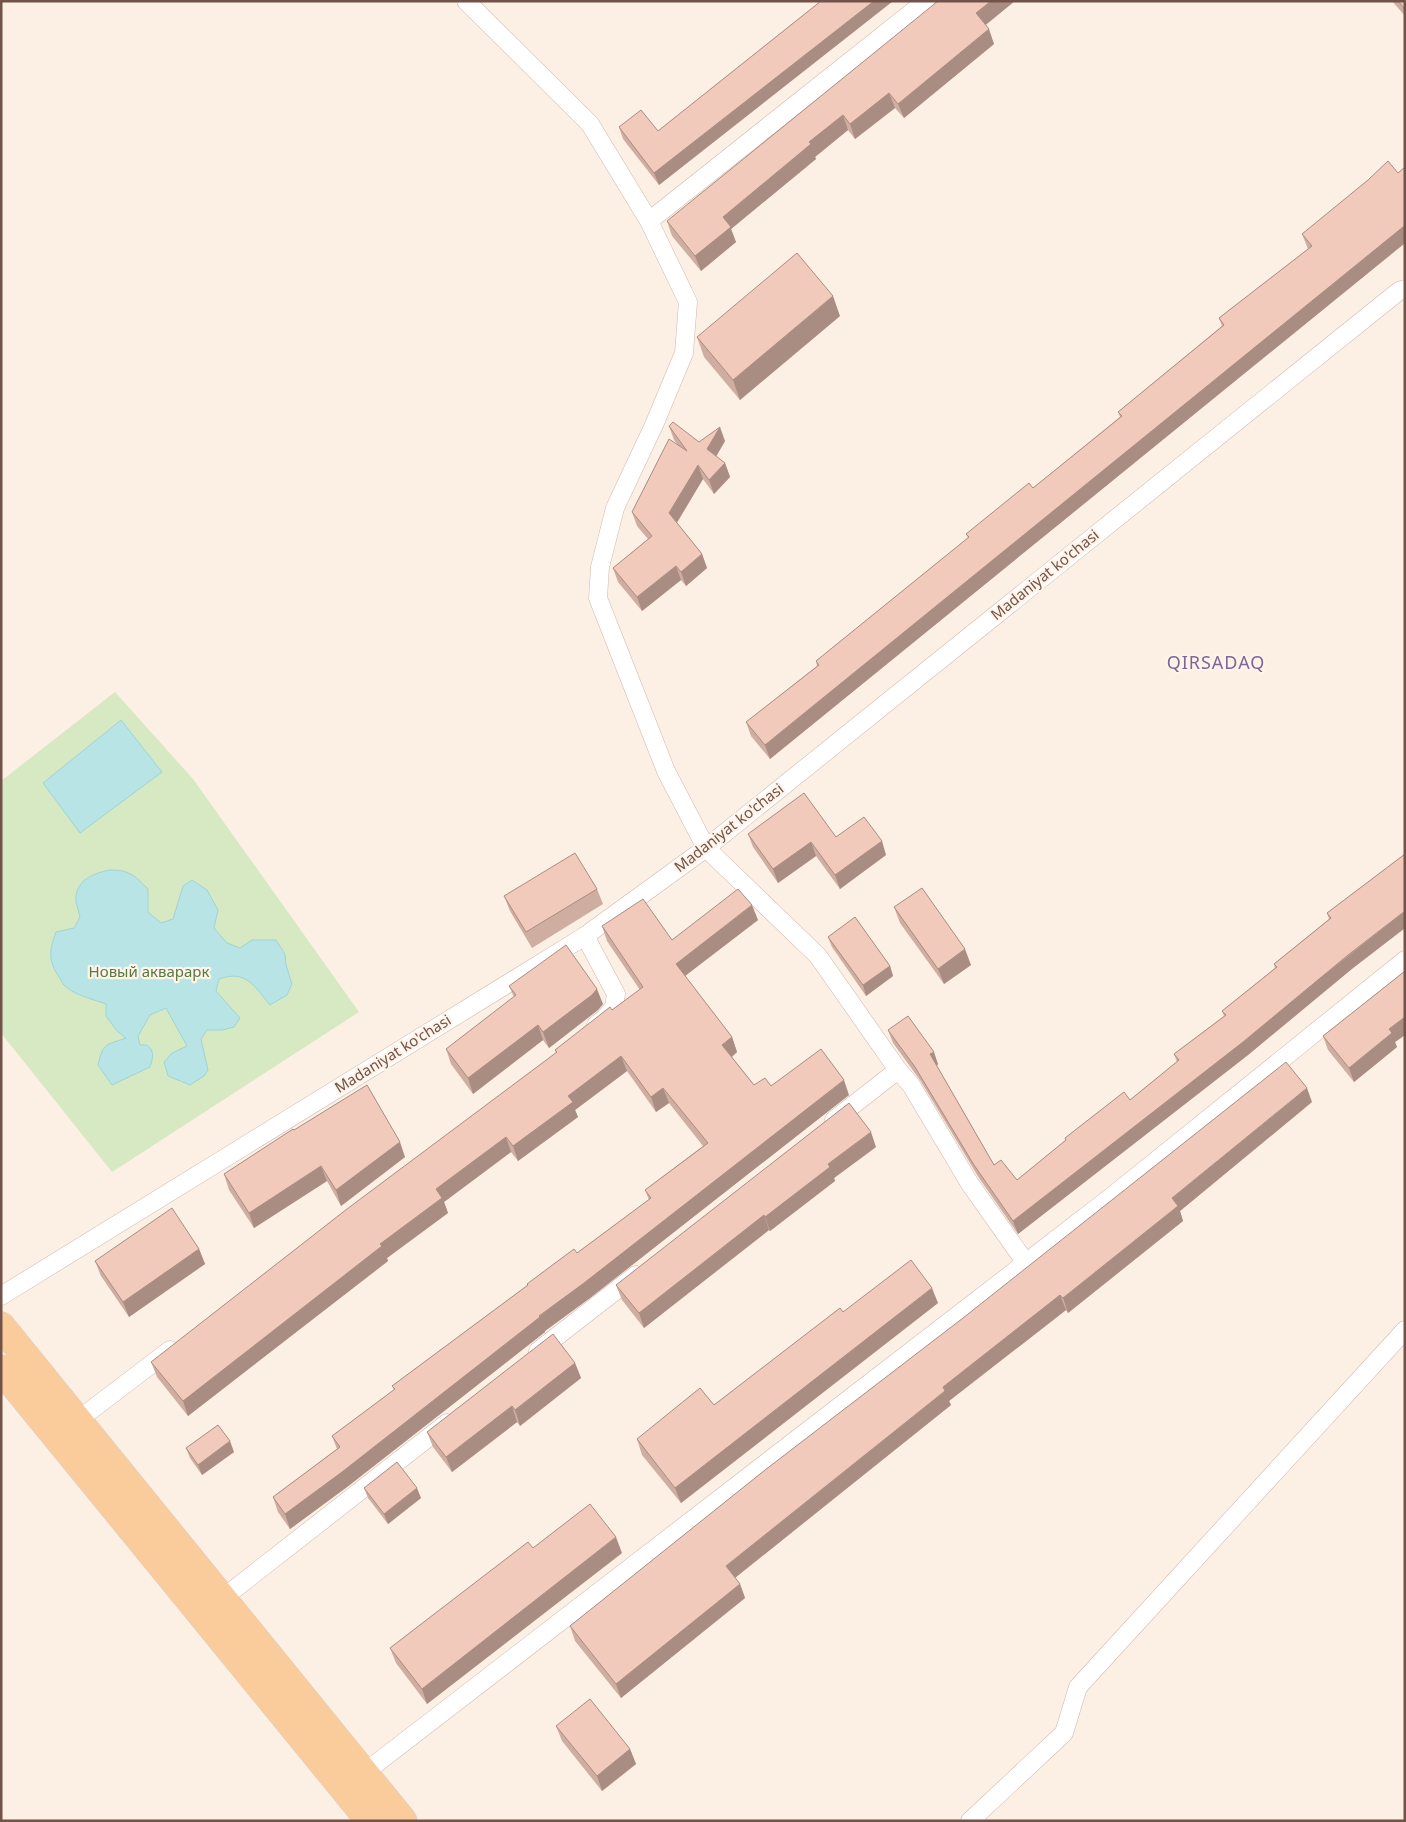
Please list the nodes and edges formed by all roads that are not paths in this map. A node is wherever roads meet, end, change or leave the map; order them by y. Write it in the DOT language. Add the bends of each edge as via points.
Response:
graph roads {
  1 [pos="466,1"];
  2 [pos="926,1"];
  3 [pos="650,221"];
  4 [pos="1403,288"];
  5 [pos="706,848"];
  6 [pos="585,936"];
  7 [pos="1405,960"];
  8 [pos="581,1036"];
  9 [pos="898,1070"];
  10 [pos="820,1131"];
  11 [pos="1026,1263"];
  12 [pos="647,1266"];
  13 [pos="1,1296"];
  14 [pos="1,1326"];
  15 [pos="1405,1330"];
  16 [pos="179,1343"];
  17 [pos="522,1364"];
  18 [pos="1,1369"];
  19 [pos="459,1413"];
  20 [pos="78,1420"];
  21 [pos="223,1598"];
  22 [pos="364,1772"];
  23 [pos="370,1821"];
  24 [pos="402,1821"];
  25 [pos="970,1821"];
  1 -- 3 [label="street" via="590,124"];
  2 -- 3 [label="street"];
  3 -- 5 [label="street" via="688,302 684,353 615,508 600,567 598,598 666,772"];
  4 -- 5 [label="street, Madaniyat ko'chasi"];
  5 -- 6 [label="street, Madaniyat ko'chasi"];
  5 -- 9 [label="street" via="818,956"];
  6 -- 8 [label="street" via="616,994 614,1007 605,1018"];
  6 -- 13 [label="street, Madaniyat ko'chasi"];
  7 -- 11 [label="street"];
  9 -- 10 [label="street"];
  9 -- 11 [label="street" via="912,1085 970,1184"];
  11 -- 22 [label="street"];
  12 -- 17 [label="street"];
  14 -- 20 [label="main road"];
  15 -- 25 [label="street" via="1078,1688 1064,1733"];
  16 -- 20 [label="street"];
  18 -- 23 [label="main road"];
  19 -- 21 [label="street"];
  20 -- 21 [label="main road"];
  21 -- 22 [label="main road"];
  22 -- 24 [label="main road"];
}
